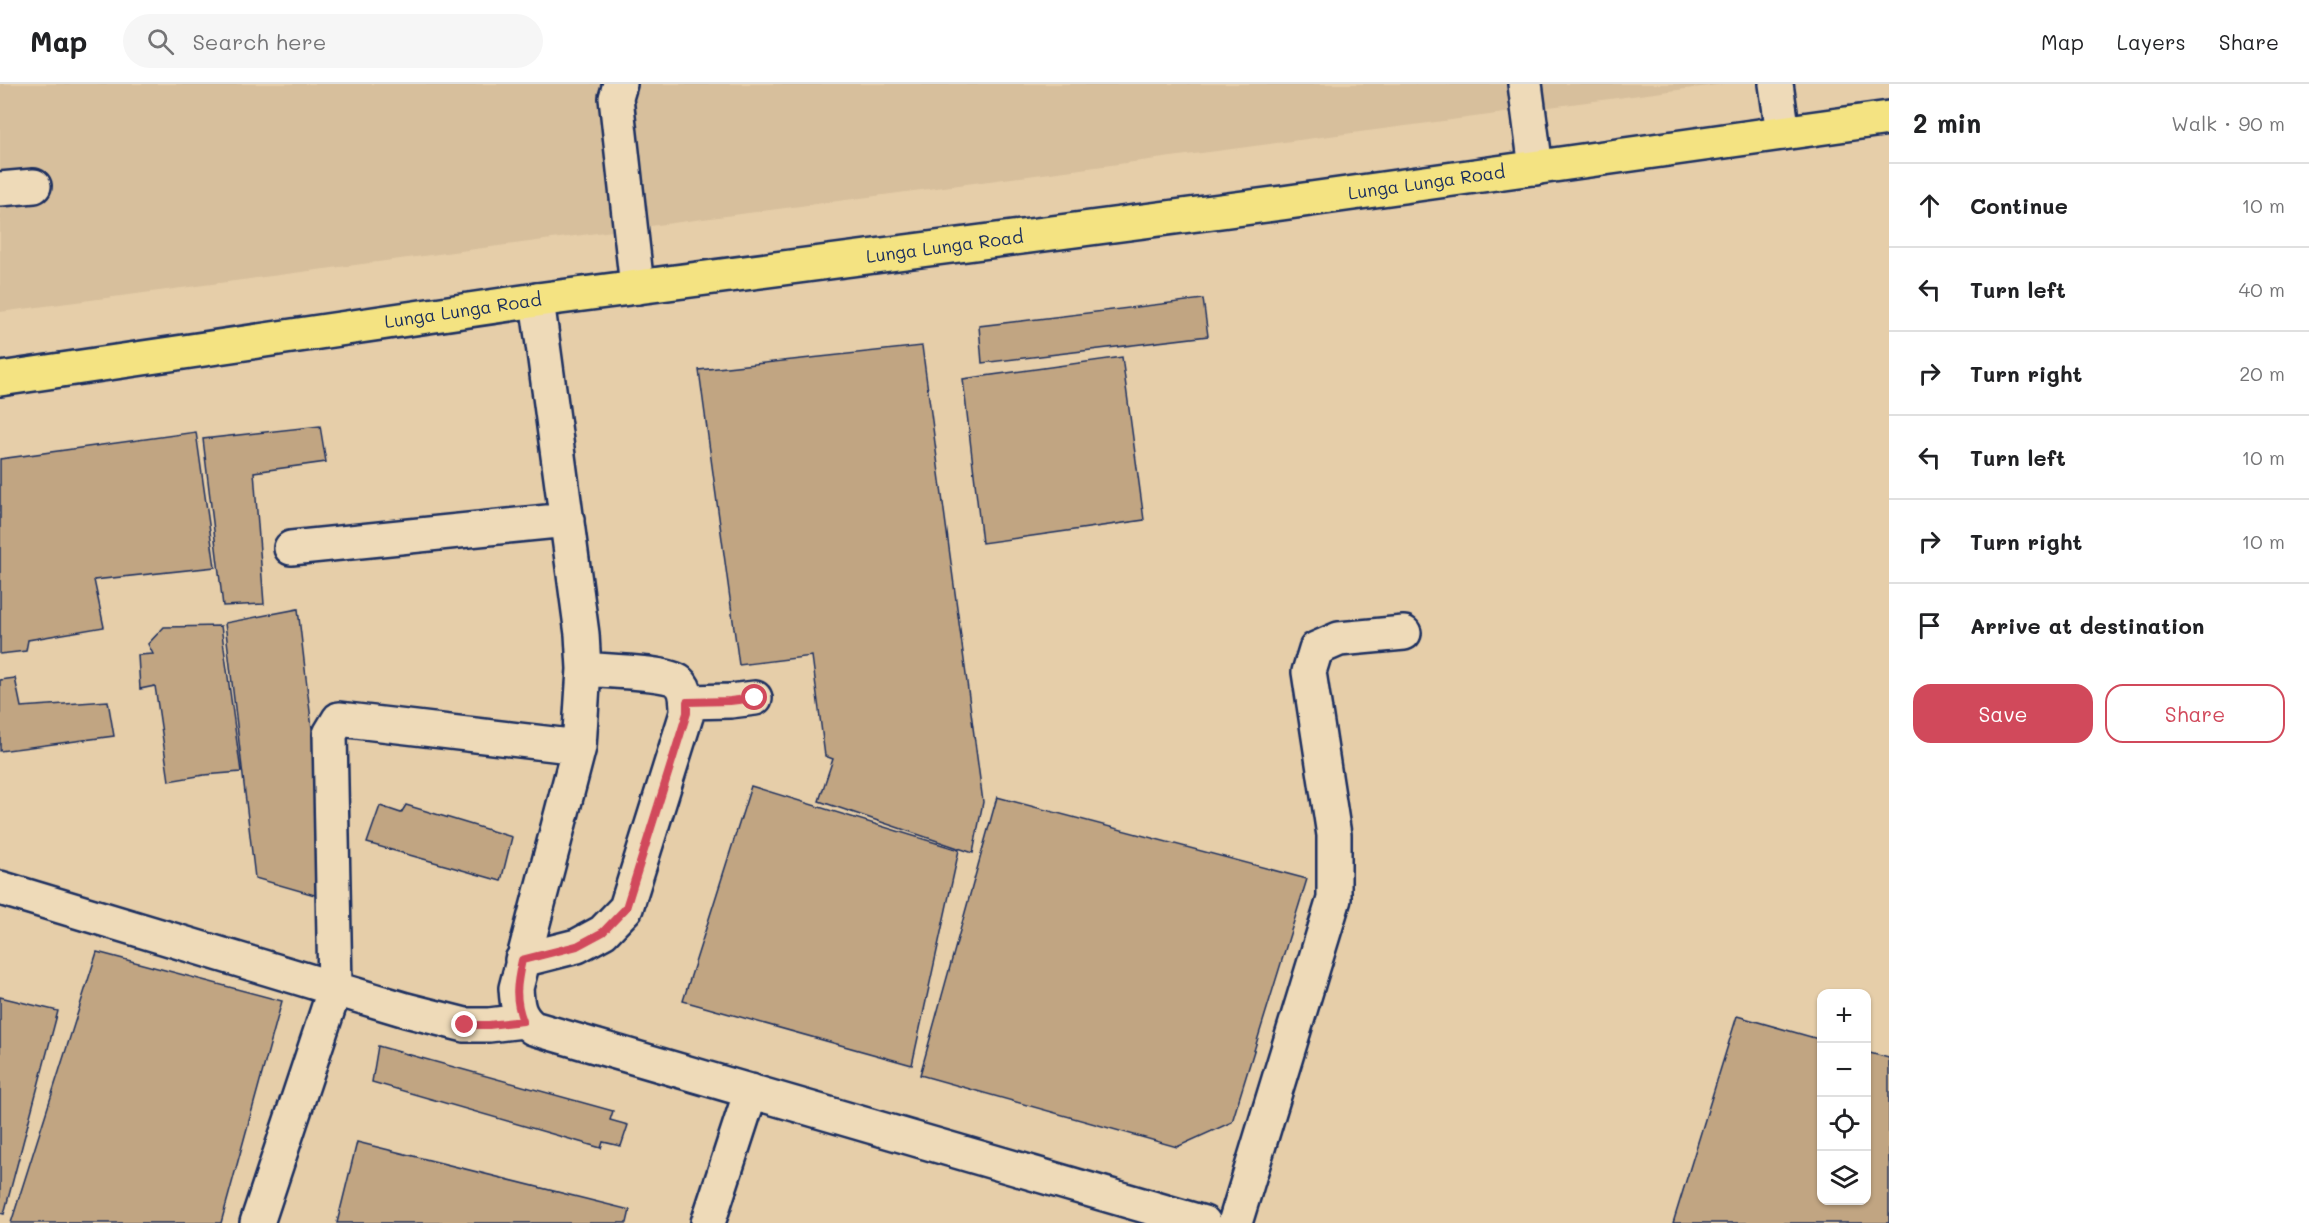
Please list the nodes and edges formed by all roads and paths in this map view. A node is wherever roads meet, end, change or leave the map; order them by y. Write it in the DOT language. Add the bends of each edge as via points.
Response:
graph roads {
  1 [pos="620,84"];
  2 [pos="1525,84"];
  3 [pos="1776,84"];
  4 [pos="1889,118"];
  5 [pos="1783,133"];
  6 [pos="1536,168"];
  7 [pos="34,186"];
  8 [pos="0,189"];
  9 [pos="637,288"];
  10 [pos="537,300"];
  11 [pos="0,380"];
  12 [pos="567,520"];
  13 [pos="291,548"];
  14 [pos="1404,633"];
  15 [pos="584,669"];
  16 [pos="755,698"];
  17 [pos="687,702"];
  18 [pos="579,747"];
  19 [pos="0,888"];
  20 [pos="522,960"];
  21 [pos="334,988"];
  22 [pos="523,1021"];
  23 [pos="751,1091"];
  24 [pos="257,1223"];
  25 [pos="708,1223"];
  26 [pos="1204,1223"];
  27 [pos="1235,1223"];
  1 -- 9 [label="street" via="616,98"];
  2 -- 6 [label="street"];
  3 -- 5 [label="street"];
  4 -- 5 [label="main road, Lunga Lunga Road"];
  5 -- 6 [label="main road, Lunga Lunga Road"];
  6 -- 9 [label="main road, Lunga Lunga Road"];
  7 -- 8 [label="street"];
  9 -- 10 [label="main road, Lunga Lunga Road"];
  10 -- 11 [label="main road, Lunga Lunga Road"];
  10 -- 12 [label="street"];
  12 -- 13 [label="street"];
  12 -- 15 [label="street"];
  14 -- 27 [label="street" via="1339,639 1316,649 1309,672 1334,835 1334,899"];
  15 -- 17 [label="street" via="667,676 679,682"];
  15 -- 18 [label="street"];
  16 -- 17 [label="street"];
  17 -- 20 [label="street" via="687,713 626,908 603,932 577,946"];
  18 -- 20 [label="street"];
  18 -- 21 [label="street" via="339,718 330,734"];
  19 -- 21 [label="street"];
  20 -- 22 [label="street" via="516,988"];
  21 -- 22 [label="street" via="465,1025"];
  21 -- 24 [label="street"];
  22 -- 23 [label="street" via="532,1028"];
  23 -- 25 [label="street"];
  23 -- 26 [label="street"];
}
